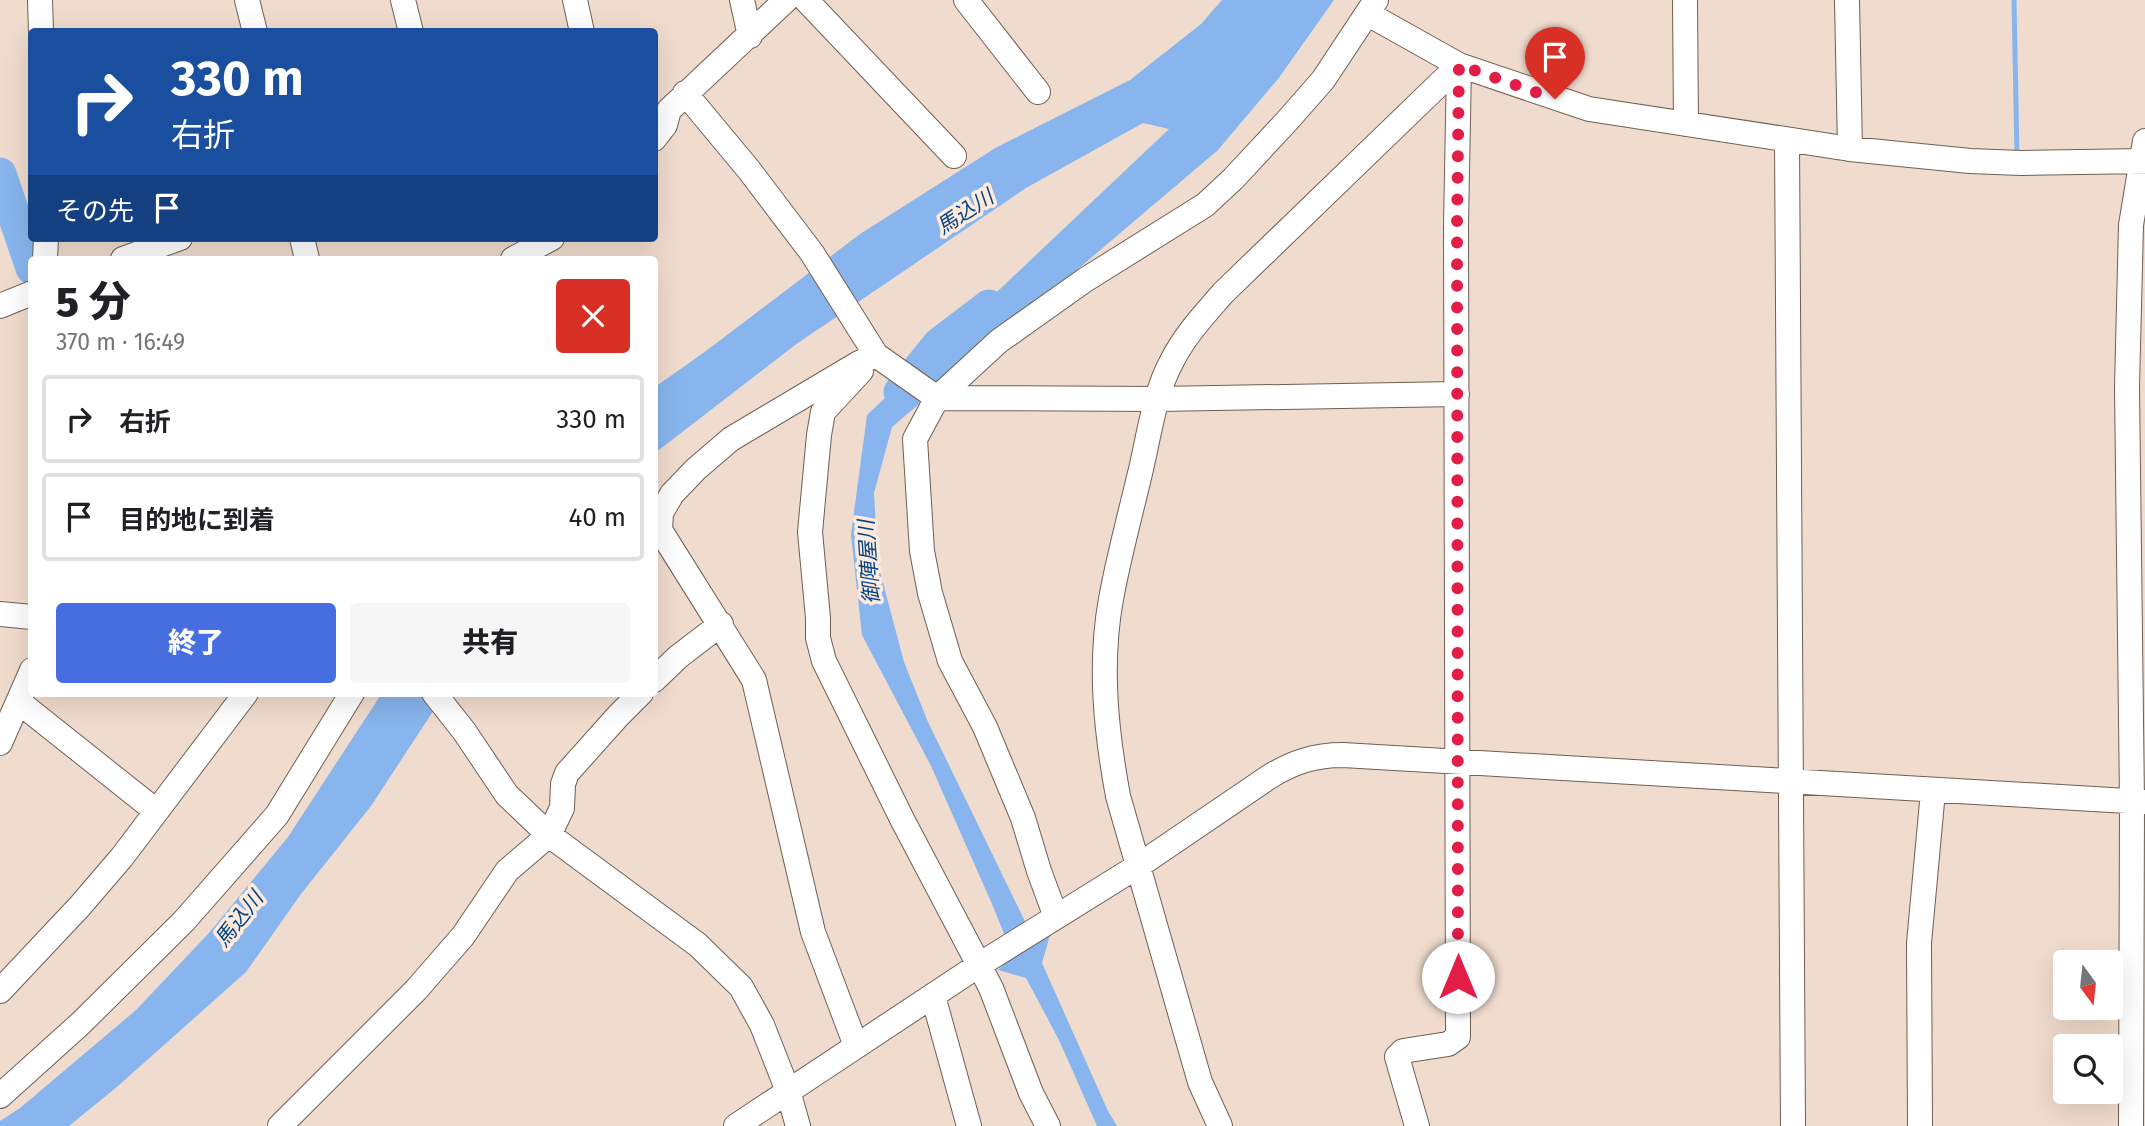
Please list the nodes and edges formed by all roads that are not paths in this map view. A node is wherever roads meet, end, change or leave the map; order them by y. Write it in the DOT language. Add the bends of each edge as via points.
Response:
graph roads {
  1 [pos="40,0"];
  2 [pos="247,0"];
  3 [pos="403,0"];
  4 [pos="575,0"];
  5 [pos="743,0"];
  6 [pos="786,0"];
  7 [pos="806,0"];
  8 [pos="966,0"];
  9 [pos="1685,0"];
  10 [pos="1847,0"];
  11 [pos="1372,7"];
  12 [pos="41,28"];
  13 [pos="254,28"];
  14 [pos="410,28"];
  15 [pos="581,28"];
  16 [pos="750,36"];
  17 [pos="1459,65"];
  18 [pos="1038,92"];
  19 [pos="670,105"];
  20 [pos="1686,124"];
  21 [pos="658,134"];
  22 [pos="1787,140"];
  23 [pos="1850,149"];
  24 [pos="2144,154"];
  25 [pos="954,156"];
  26 [pos="169,242"];
  27 [pos="545,242"];
  28 [pos="131,256"];
  29 [pos="519,256"];
  30 [pos="28,295"];
  31 [pos="0,306"];
  32 [pos="872,349"];
  33 [pos="1457,394"];
  34 [pos="937,398"];
  35 [pos="1157,400"];
  36 [pos="0,614"];
  37 [pos="28,617"];
  38 [pos="720,624"];
  39 [pos="658,676"];
  40 [pos="28,680"];
  41 [pos="243,697"];
  42 [pos="350,697"];
  43 [pos="437,697"];
  44 [pos="637,697"];
  45 [pos="19,702"];
  46 [pos="0,743"];
  47 [pos="1458,762"];
  48 [pos="1792,783"];
  49 [pos="1933,791"];
  50 [pos="2138,802"];
  51 [pos="156,811"];
  52 [pos="549,835"];
  53 [pos="1138,866"];
  54 [pos="1052,920"];
  55 [pos="982,963"];
  56 [pos="0,991"];
  57 [pos="933,996"];
  58 [pos="856,1046"];
  59 [pos="788,1091"];
  60 [pos="0,1096"];
  61 [pos="280,1126"];
  62 [pos="736,1126"];
  63 [pos="798,1126"];
  64 [pos="969,1126"];
  65 [pos="1048,1126"];
  66 [pos="1220,1126"];
  67 [pos="1417,1126"];
  68 [pos="1793,1126"];
  69 [pos="1920,1126"];
  70 [pos="2131,1126"];
  1 -- 12 [label="street"];
  2 -- 13 [label="street"];
  3 -- 14 [label="street"];
  4 -- 15 [label="street"];
  5 -- 16 [label="street"];
  6 -- 16 [label="street"];
  7 -- 25 [label="street"];
  8 -- 18 [label="street"];
  9 -- 20 [label="street"];
  10 -- 23 [label="street"];
  11 -- 17 [label="street"];
  11 -- 34 [label="street" via="1323,80 1205,205 1023,323"];
  16 -- 19 [label="street"];
  17 -- 20 [label="street" via="1579,107"];
  17 -- 33 [label="street"];
  17 -- 35 [label="street" via="1223,293 1182,343"];
  19 -- 21 [label="street"];
  19 -- 32 [label="street" via="749,170 811,253"];
  20 -- 22 [label="street"];
  22 -- 23 [label="street"];
  22 -- 48 [label="street"];
  23 -- 24 [label="street" via="2016,163"];
  24 -- 50 [label="street" via="2131,225 2128,335 2128,580"];
  26 -- 28 [label="street"];
  27 -- 29 [label="street"];
  30 -- 31 [label="street"];
  32 -- 34 [label="street"];
  32 -- 38 [label="street" via="859,363 731,439 672,494 661,513 660,530"];
  32 -- 55 [label="street" via="823,412 810,532 818,638 852,720"];
  33 -- 35 [label="street"];
  33 -- 47 [label="street"];
  34 -- 35 [label="street"];
  34 -- 54 [label="street" via="915,439 922,551 930,593 950,661 985,727 1023,818"];
  35 -- 53 [label="street" via="1111,600 1105,674 1110,753"];
  36 -- 37 [label="street"];
  38 -- 39 [label="street"];
  38 -- 58 [label="street" via="754,680 813,932"];
  40 -- 45 [label="street"];
  41 -- 51 [label="street"];
  42 -- 60 [label="street" via="276,816 184,921"];
  43 -- 52 [label="street" via="507,795"];
  44 -- 52 [label="street" via="567,773 562,808"];
  45 -- 46 [label="street"];
  45 -- 51 [label="street"];
  47 -- 48 [label="street"];
  47 -- 53 [label="street" via="1343,755 1302,760 1269,777"];
  47 -- 67 [label="street" via="1458,1037 1448,1044 1403,1051 1397,1057"];
  48 -- 49 [label="street"];
  48 -- 68 [label="street"];
  49 -- 50 [label="street"];
  49 -- 69 [label="street" via="1919,943"];
  50 -- 70 [label="street"];
  51 -- 56 [label="street" via="80,906"];
  52 -- 59 [label="street" via="698,945 741,987"];
  52 -- 61 [label="street" via="508,871 463,936 416,990"];
  53 -- 54 [label="street"];
  53 -- 66 [label="street" via="1200,1082"];
  54 -- 55 [label="street"];
  55 -- 57 [label="street"];
  55 -- 65 [label="street"];
  57 -- 58 [label="street"];
  57 -- 64 [label="street"];
  58 -- 59 [label="street"];
  59 -- 62 [label="street"];
  59 -- 63 [label="street"];
}
